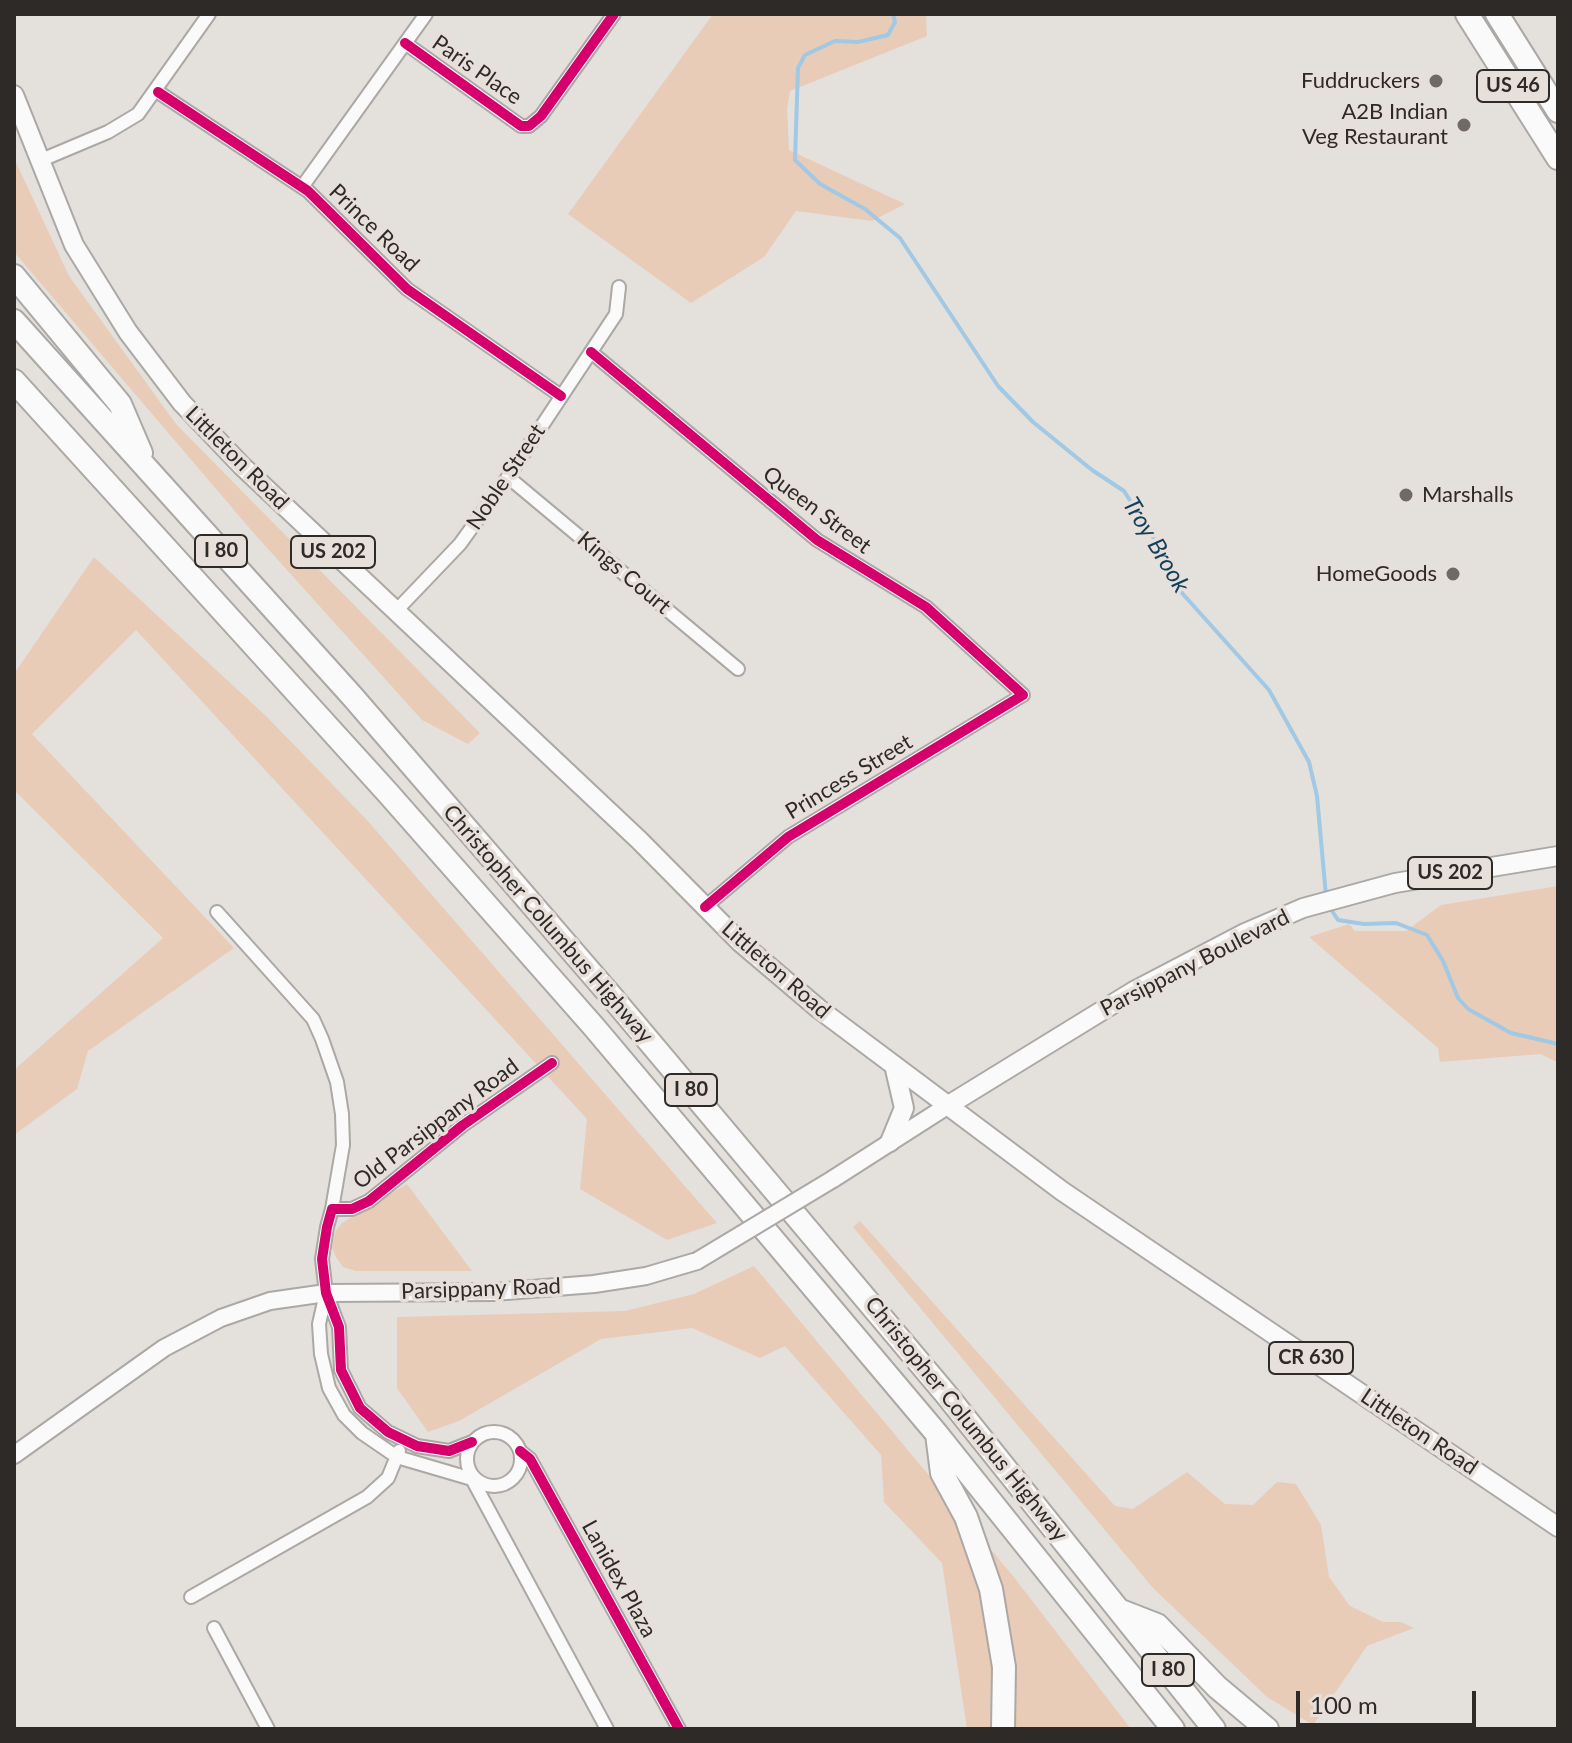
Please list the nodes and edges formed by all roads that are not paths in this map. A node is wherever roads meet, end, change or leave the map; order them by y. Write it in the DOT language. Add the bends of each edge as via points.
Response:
graph roads {
  1 [pos="209,14"];
  2 [pos="426,14"];
  3 [pos="614,14"];
  4 [pos="1467,14"];
  5 [pos="1497,14"];
  6 [pos="405,43"];
  7 [pos="158,92"];
  8 [pos="14,95"];
  9 [pos="1558,111"];
  10 [pos="14,122"];
  11 [pos="1558,158"];
  12 [pos="39,161"];
  13 [pos="302,187"];
  14 [pos="14,276"];
  15 [pos="619,287"];
  16 [pos="14,321"];
  17 [pos="591,352"];
  18 [pos="14,381"];
  19 [pos="561,396"];
  20 [pos="147,469"];
  21 [pos="508,477"];
  22 [pos="395,612"];
  23 [pos="738,669"];
  24 [pos="1023,695"];
  25 [pos="1558,856"];
  26 [pos="705,907"];
  27 [pos="217,912"];
  28 [pos="552,1063"];
  29 [pos="894,1065"];
  30 [pos="947,1106"];
  31 [pos="890,1142"];
  32 [pos="332,1209"];
  33 [pos="326,1293"];
  34 [pos="937,1434"];
  35 [pos="402,1440"];
  36 [pos="472,1442"];
  37 [pos="520,1451"];
  38 [pos="14,1455"];
  39 [pos="397,1457"];
  40 [pos="472,1479"];
  41 [pos="1558,1527"];
  42 [pos="191,1597"];
  43 [pos="1121,1611"];
  44 [pos="214,1628"];
  45 [pos="268,1729"];
  46 [pos="607,1729"];
  47 [pos="679,1729"];
  48 [pos="1003,1729"];
  49 [pos="1173,1729"];
  50 [pos="1214,1729"];
  51 [pos="1267,1729"];
  1 -- 7 [label="street"];
  2 -- 6 [label="street"];
  3 -- 6 [label="street, Paris Place" via="529,126 521,126"];
  4 -- 11 [label="highway, US 46"];
  5 -- 9 [label="highway, US 46"];
  6 -- 13 [label="street"];
  7 -- 12 [label="street" via="130,121"];
  7 -- 13 [label="street, Prince Road"];
  8 -- 12 [label="main road, Littleton Road / US 202"];
  10 -- 12 [label="main road, Littleton Road / US 202"];
  12 -- 22 [label="main road, Littleton Road / US 202" via="59,215 95,280 182,403"];
  13 -- 19 [label="street, Prince Road" via="407,289"];
  14 -- 20 [label="highway" via="120,404"];
  15 -- 17 [label="street, Noble Street" via="616,314"];
  16 -- 20 [label="highway, Christopher Columbus Highway / I 80"];
  17 -- 19 [label="street, Noble Street"];
  17 -- 24 [label="street, Queen Street" via="817,540 926,607"];
  18 -- 34 [label="highway, Christopher Columbus Highway / I 80" via="502,920"];
  19 -- 21 [label="street, Noble Street"];
  20 -- 43 [label="highway, Christopher Columbus Highway / I 80" via="352,696 660,1053"];
  21 -- 22 [label="street, Noble Street" via="460,544"];
  21 -- 23 [label="street, Kings Court"];
  22 -- 26 [label="main road, Littleton Road / US 202"];
  24 -- 26 [label="street, Princess Street" via="788,837"];
  25 -- 30 [label="main road, Parsippany Boulevard / US 202" via="1395,883 1315,904 1245,933 1134,991"];
  26 -- 29 [label="main road, Littleton Road / US 202" via="768,967"];
  27 -- 32 [label="street" via="313,1019 322,1039 342,1114 343,1145"];
  28 -- 32 [label="street, Old Parsippany Road" via="463,1125 369,1201 352,1209"];
  29 -- 30 [label="main road, Littleton Road / US 202"];
  29 -- 31 [label="main road" via="904,1108"];
  30 -- 31 [label="main road, Parsippany Road"];
  30 -- 41 [label="main road, Littleton Road / CR 630" via="1066,1195"];
  31 -- 33 [label="main road, Parsippany Road, bridge" via="697,1261 646,1276 494,1292"];
  32 -- 33 [label="street" via="322,1259"];
  33 -- 35 [label="street, Lanidex Plaza" via="339,1327 341,1370 351,1394 374,1422"];
  33 -- 38 [label="main road, Parsippany Road" via="270,1301 209,1324 164,1348"];
  33 -- 39 [label="street" via="319,1324 329,1388 355,1427"];
  34 -- 48 [label="highway" via="942,1473 966,1517 991,1589 1004,1667"];
  34 -- 49 [label="highway, Christopher Columbus Highway / I 80"];
  35 -- 36 [label="street, Lanidex Plaza" via="440,1451"];
  35 -- 39 [label="street"];
  36 -- 37 [label="street, Lanidex Plaza" via="484,1433 499,1432"];
  36 -- 40 [label="street" via="467,1456"];
  37 -- 40 [label="street" via="518,1472 508,1482 493,1486"];
  37 -- 47 [label="street, Lanidex Plaza" via="530,1459"];
  39 -- 40 [label="street"];
  39 -- 42 [label="street" via="388,1478 367,1497"];
  40 -- 46 [label="street"];
  43 -- 50 [label="highway, Christopher Columbus Highway / I 80"];
  43 -- 51 [label="highway" via="1157,1625"];
  44 -- 45 [label="street"];
}
